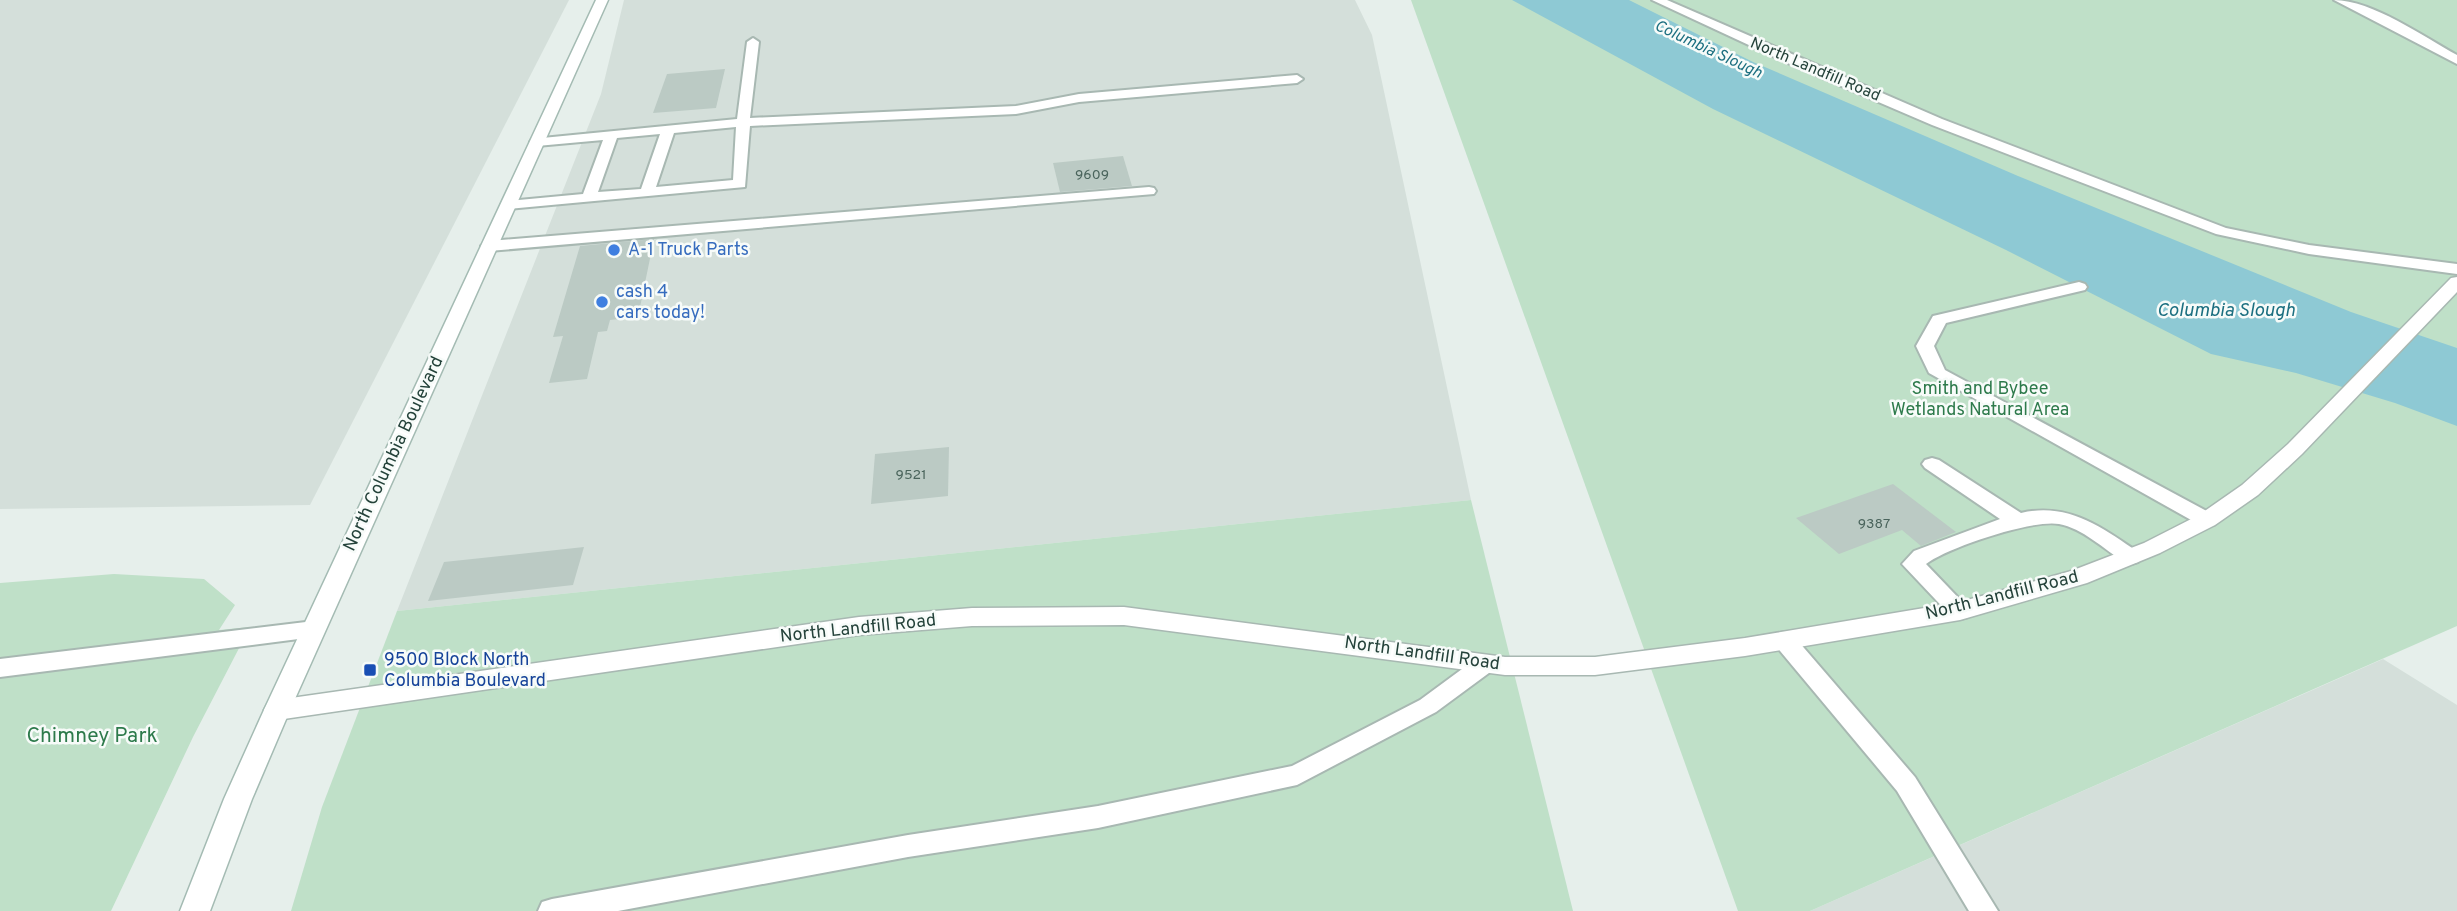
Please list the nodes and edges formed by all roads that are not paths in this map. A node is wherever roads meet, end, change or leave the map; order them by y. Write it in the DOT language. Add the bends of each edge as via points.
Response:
graph roads {
  1 [pos="602,0"];
  2 [pos="1658,0"];
  3 [pos="2340,0"];
  4 [pos="753,42"];
  5 [pos="2457,60"];
  6 [pos="1297,79"];
  7 [pos="743,122"];
  8 [pos="668,131"];
  9 [pos="611,136"];
  10 [pos="537,142"];
  11 [pos="700,189"];
  12 [pos="1149,191"];
  13 [pos="647,192"];
  14 [pos="589,198"];
  15 [pos="508,205"];
  16 [pos="489,246"];
  17 [pos="2457,269"];
  18 [pos="2457,282"];
  19 [pos="2079,287"];
  20 [pos="1932,464"];
  21 [pos="2207,520"];
  22 [pos="2018,521"];
  23 [pos="2131,557"];
  24 [pos="1960,611"];
  25 [pos="314,629"];
  26 [pos="1784,640"];
  27 [pos="1485,664"];
  28 [pos="0,668"];
  29 [pos="277,710"];
  30 [pos="195,911"];
  31 [pos="552,911"];
  32 [pos="1984,911"];
  1 -- 10 [label="street, North Columbia Boulevard"];
  2 -- 17 [label="lane, North Landfill Road" via="1951,128 2221,231 2331,254"];
  3 -- 5 [label="lane"];
  4 -- 7 [label="lane"];
  6 -- 7 [label="lane" via="1079,98 1016,110"];
  7 -- 8 [label="lane"];
  7 -- 11 [label="lane" via="740,184"];
  8 -- 9 [label="lane"];
  8 -- 13 [label="lane"];
  9 -- 10 [label="lane"];
  9 -- 14 [label="lane"];
  10 -- 15 [label="street, North Columbia Boulevard"];
  11 -- 13 [label="lane"];
  12 -- 16 [label="lane"];
  13 -- 14 [label="lane"];
  14 -- 15 [label="lane"];
  15 -- 16 [label="street, North Columbia Boulevard"];
  16 -- 25 [label="street, North Columbia Boulevard"];
  18 -- 21 [label="street, North Landfill Road" via="2295,449 2250,490"];
  19 -- 21 [label="lane" via="1939,320 1924,346 1938,373"];
  20 -- 22 [label="lane"];
  21 -- 23 [label="street, North Landfill Road"];
  22 -- 23 [label="lane" via="2037,515 2060,517 2080,524"];
  22 -- 24 [label="lane" via="1921,556 1913,564"];
  23 -- 24 [label="street, North Landfill Road" via="2079,578"];
  24 -- 26 [label="street, North Landfill Road"];
  25 -- 28 [label="lane"];
  25 -- 29 [label="street, North Columbia Boulevard"];
  26 -- 27 [label="street, North Landfill Road" via="1595,666"];
  26 -- 32 [label="lane" via="1906,784"];
  27 -- 29 [label="street, North Landfill Road" via="1124,616 972,617 859,626"];
  27 -- 31 [label="lane" via="1428,706 1297,775 1098,817 894,848"];
  29 -- 30 [label="street, North Columbia Boulevard"];
}
